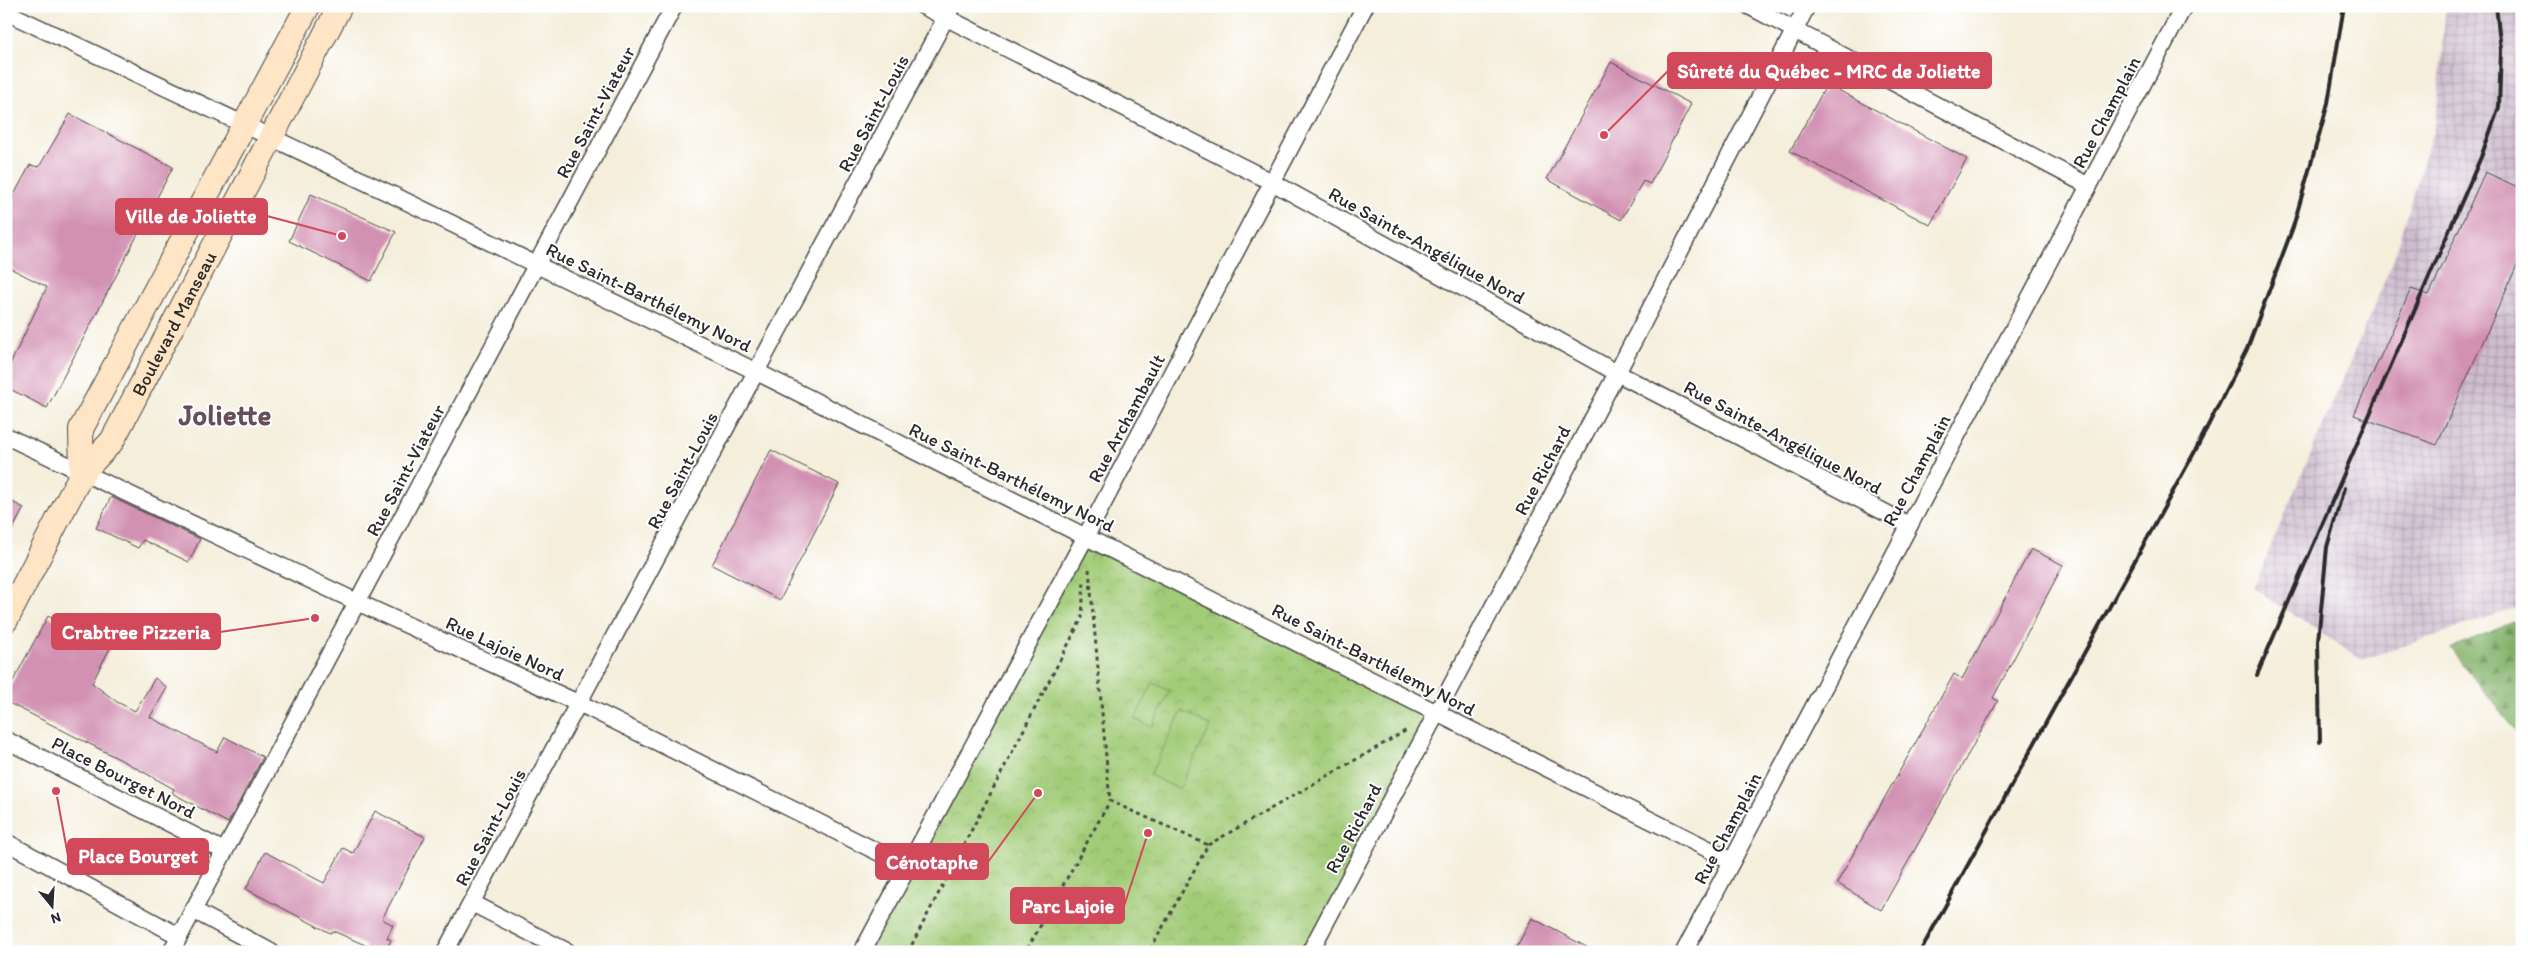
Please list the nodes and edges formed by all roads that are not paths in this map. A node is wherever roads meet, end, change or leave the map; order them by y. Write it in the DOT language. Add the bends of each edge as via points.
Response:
graph roads {
  1 [pos="308,6"];
  2 [pos="340,6"];
  3 [pos="674,6"];
  4 [pos="923,6"];
  5 [pos="1365,6"];
  6 [pos="1749,6"];
  7 [pos="1807,6"];
  8 [pos="2184,6"];
  9 [pos="6,12"];
  10 [pos="949,12"];
  11 [pos="1795,31"];
  12 [pos="245,125"];
  13 [pos="271,137"];
  14 [pos="1272,182"];
  15 [pos="2090,186"];
  16 [pos="536,264"];
  17 [pos="757,372"];
  18 [pos="1617,372"];
  19 [pos="6,436"];
  20 [pos="82,473"];
  21 [pos="1909,525"];
  22 [pos="1086,536"];
  23 [pos="357,602"];
  24 [pos="6,620"];
  25 [pos="579,704"];
  26 [pos="1436,713"];
  27 [pos="6,740"];
  28 [pos="6,842"];
  29 [pos="224,851"];
  30 [pos="1732,861"];
  31 [pos="908,867"];
  32 [pos="472,903"];
  33 [pos="193,910"];
  34 [pos="179,936"];
  35 [pos="170,952"];
  36 [pos="271,952"];
  37 [pos="446,952"];
  38 [pos="568,952"];
  39 [pos="862,952"];
  40 [pos="1310,952"];
  41 [pos="1684,952"];
  1 -- 12 [label="main road, Boulevard Manseau"];
  2 -- 13 [label="main road, Boulevard Manseau"];
  3 -- 16 [label="street, Rue Saint-Viateur"];
  4 -- 10 [label="street, Rue Sainte-Angélique Nord"];
  5 -- 14 [label="street, Rue Archambault"];
  6 -- 11 [label="street"];
  7 -- 11 [label="street, Rue Richard"];
  8 -- 15 [label="street, Rue Champlain"];
  9 -- 12 [label="street, Rue Saint-Barthélemy Nord"];
  10 -- 14 [label="street, Rue Sainte-Angélique Nord"];
  10 -- 17 [label="street, Rue Saint-Louis"];
  11 -- 15 [label="street"];
  11 -- 18 [label="street, Rue Richard"];
  12 -- 13 [label="street, Rue Saint-Barthélemy Nord"];
  12 -- 20 [label="main road, Boulevard Manseau" via="81,429"];
  13 -- 16 [label="street, Rue Saint-Barthélemy Nord"];
  13 -- 20 [label="main road, Boulevard Manseau" via="112,441"];
  14 -- 18 [label="street, Rue Sainte-Angélique Nord"];
  14 -- 22 [label="street, Rue Archambault"];
  15 -- 21 [label="street, Rue Champlain"];
  16 -- 17 [label="street, Rue Saint-Barthélemy Nord"];
  16 -- 23 [label="street, Rue Saint-Viateur"];
  17 -- 22 [label="street, Rue Saint-Barthélemy Nord"];
  17 -- 25 [label="street, Rue Saint-Louis"];
  18 -- 21 [label="street, Rue Sainte-Angélique Nord"];
  18 -- 26 [label="street, Rue Richard"];
  19 -- 20 [label="street, Rue Lajoie Nord"];
  20 -- 23 [label="street, Rue Lajoie Nord"];
  20 -- 24 [label="main road, Boulevard Manseau"];
  21 -- 30 [label="street, Rue Champlain"];
  22 -- 26 [label="street, Rue Saint-Barthélemy Nord"];
  22 -- 31 [label="street, Rue Archambault"];
  23 -- 25 [label="street, Rue Lajoie Nord"];
  23 -- 29 [label="street, Rue Saint-Viateur"];
  25 -- 31 [label="street, Rue Lajoie Nord"];
  25 -- 32 [label="street, Rue Saint-Louis"];
  26 -- 30 [label="street, Rue Saint-Barthélemy Nord"];
  26 -- 40 [label="street, Rue Richard"];
  27 -- 29 [label="street, Place Bourget Nord"];
  28 -- 34 [label="street"];
  29 -- 33 [label="street, Rue Saint-Viateur"];
  30 -- 41 [label="street, Rue Champlain"];
  31 -- 39 [label="street, Rue Archambault"];
  32 -- 37 [label="street, Rue Saint-Louis"];
  32 -- 38 [label="street"];
  33 -- 34 [label="street, Rue Saint-Viateur"];
  33 -- 36 [label="street"];
  34 -- 35 [label="street, Rue Saint-Viateur"];
}
